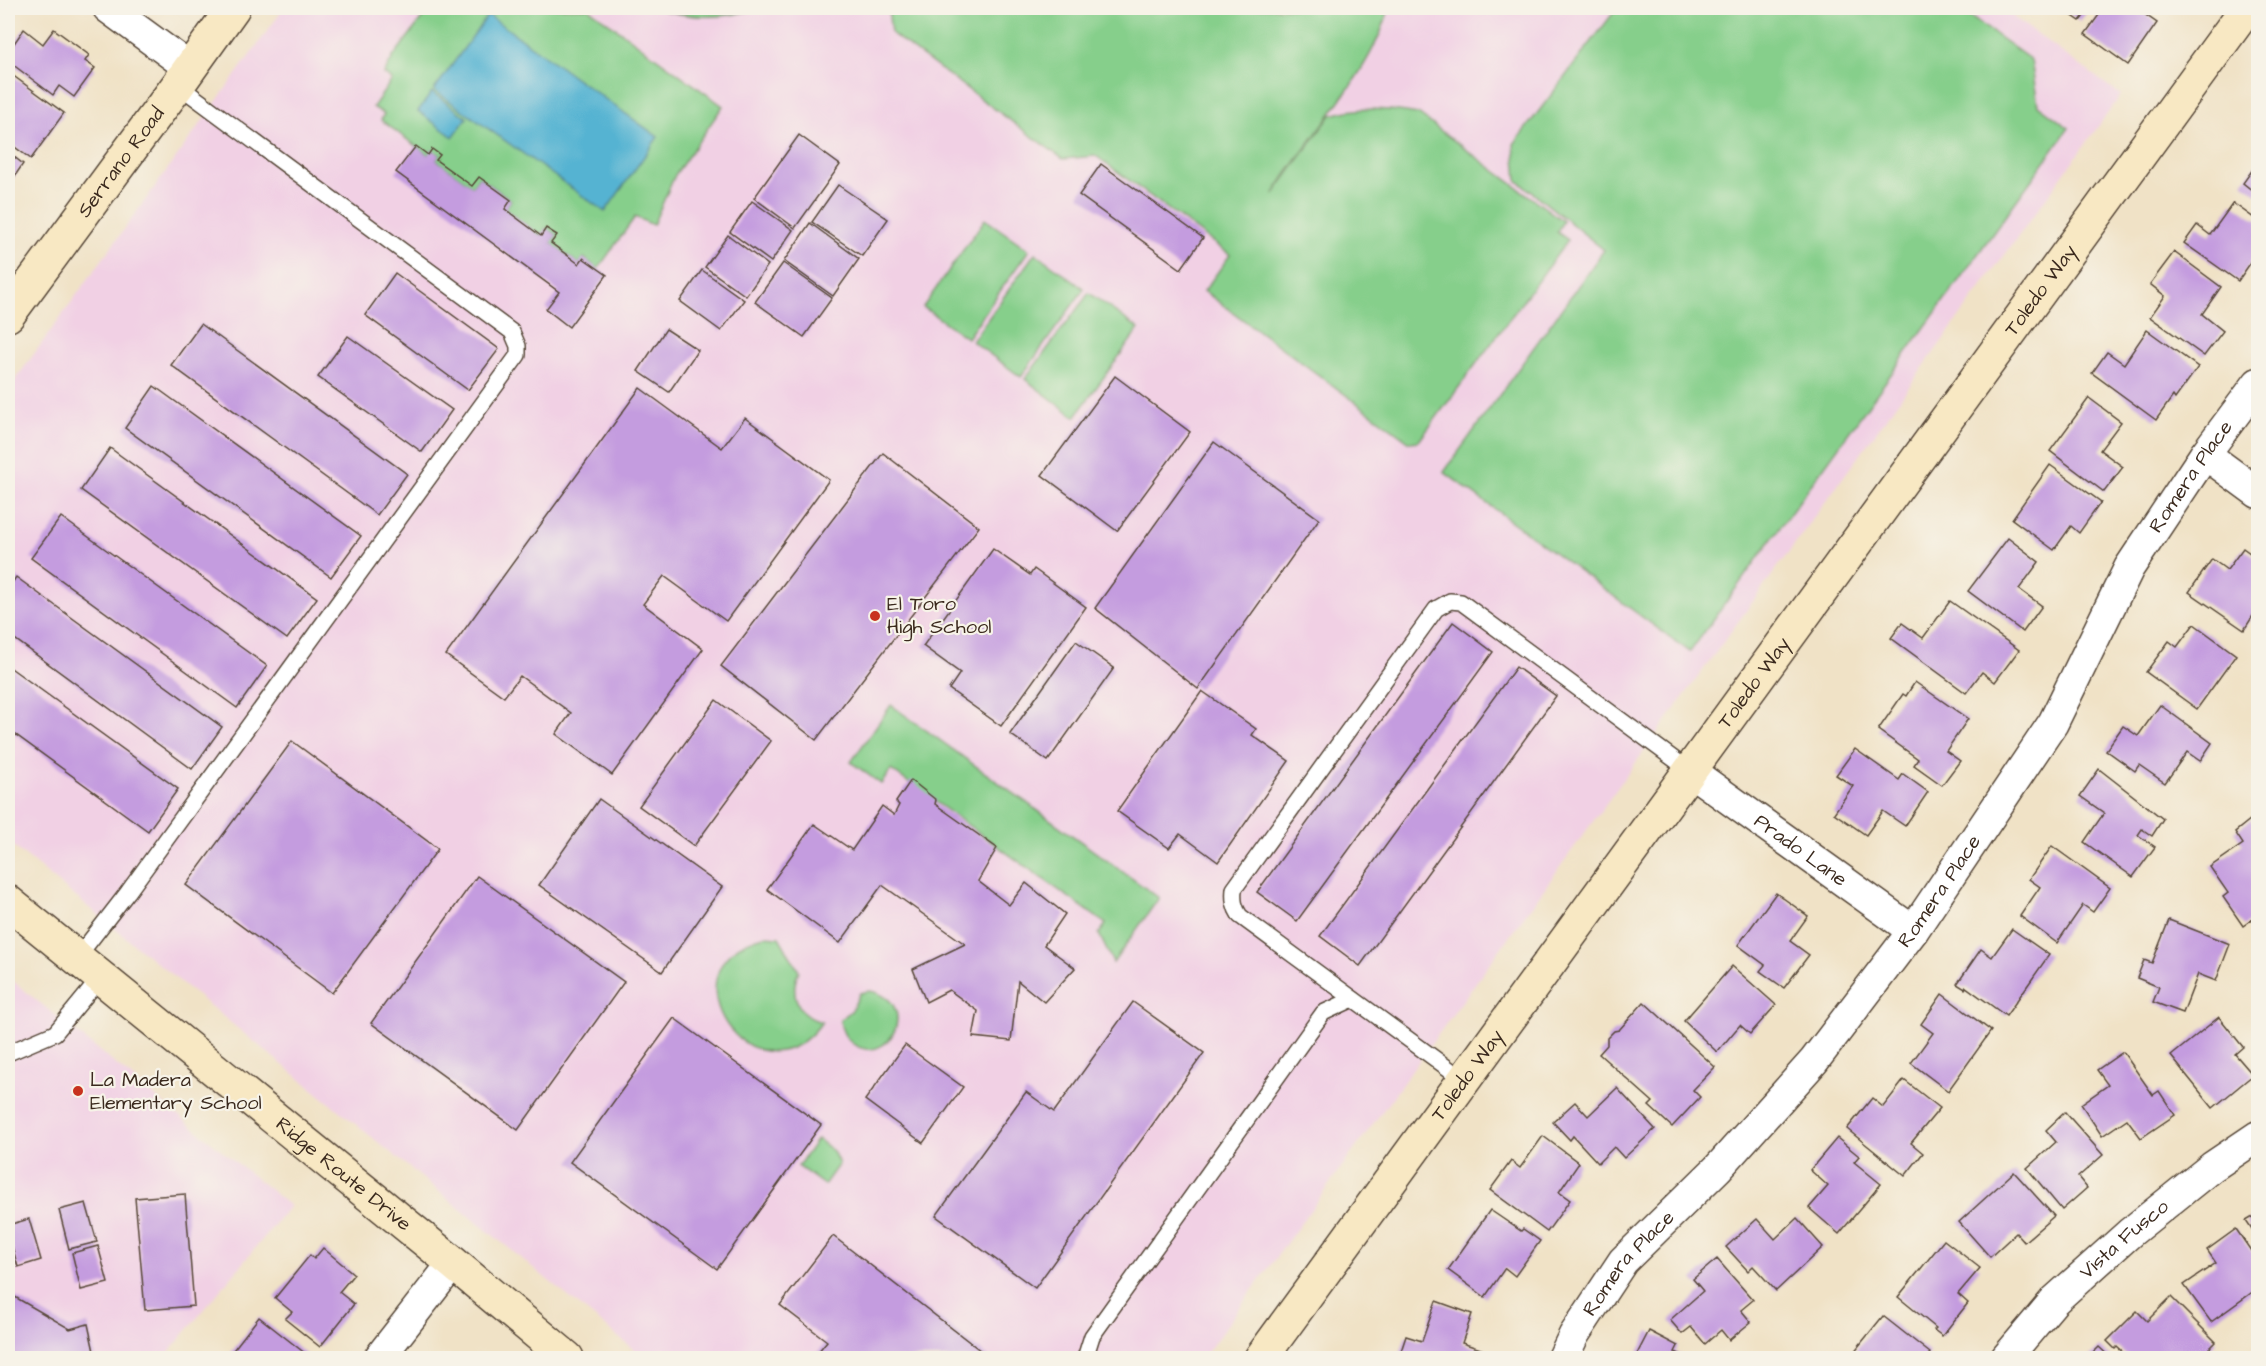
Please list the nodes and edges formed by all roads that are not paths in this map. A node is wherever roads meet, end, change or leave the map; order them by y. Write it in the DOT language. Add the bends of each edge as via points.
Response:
graph roads {
  1 [pos="108,8"];
  2 [pos="233,8"];
  3 [pos="2247,8"];
  4 [pos="184,76"];
  5 [pos="8,315"];
  6 [pos="2259,382"];
  7 [pos="2205,454"];
  8 [pos="2259,493"];
  9 [pos="1690,771"];
  10 [pos="8,902"];
  11 [pos="1913,931"];
  12 [pos="88,968"];
  13 [pos="1353,999"];
  14 [pos="8,1053"];
  15 [pos="1464,1080"];
  16 [pos="2259,1136"];
  17 [pos="453,1263"];
  18 [pos="379,1359"];
  19 [pos="567,1359"];
  20 [pos="1085,1359"];
  21 [pos="1261,1359"];
  22 [pos="1563,1359"];
  23 [pos="2006,1359"];
  1 -- 4 [label="street"];
  2 -- 4 [label="main road, Serrano Road"];
  3 -- 9 [label="main road, Toledo Way"];
  4 -- 5 [label="main road, Serrano Road"];
  4 -- 12 [label="lane" via="512,332 518,355 128,892"];
  6 -- 7 [label="street, Romera Place"];
  7 -- 8 [label="street"];
  7 -- 11 [label="street, Romera Place" via="2128,568 2053,723"];
  9 -- 11 [label="street, Prado Lane"];
  9 -- 13 [label="lane" via="1461,602 1443,603 1234,889 1234,908 1240,916"];
  9 -- 15 [label="main road, Toledo Way"];
  10 -- 12 [label="main road, Ridge Route Drive"];
  11 -- 22 [label="street, Romera Place" via="1814,1061 1718,1168 1623,1262 1574,1335"];
  12 -- 14 [label="lane" via="55,1033"];
  12 -- 17 [label="main road, Ridge Route Drive"];
  13 -- 15 [label="lane"];
  13 -- 20 [label="lane" via="1323,1013 1092,1336"];
  15 -- 21 [label="main road, Toledo Way"];
  16 -- 23 [label="street, Vista Fusco" via="2212,1167 2131,1232 2054,1301"];
  17 -- 18 [label="street"];
  17 -- 19 [label="main road, Ridge Route Drive"];
}
